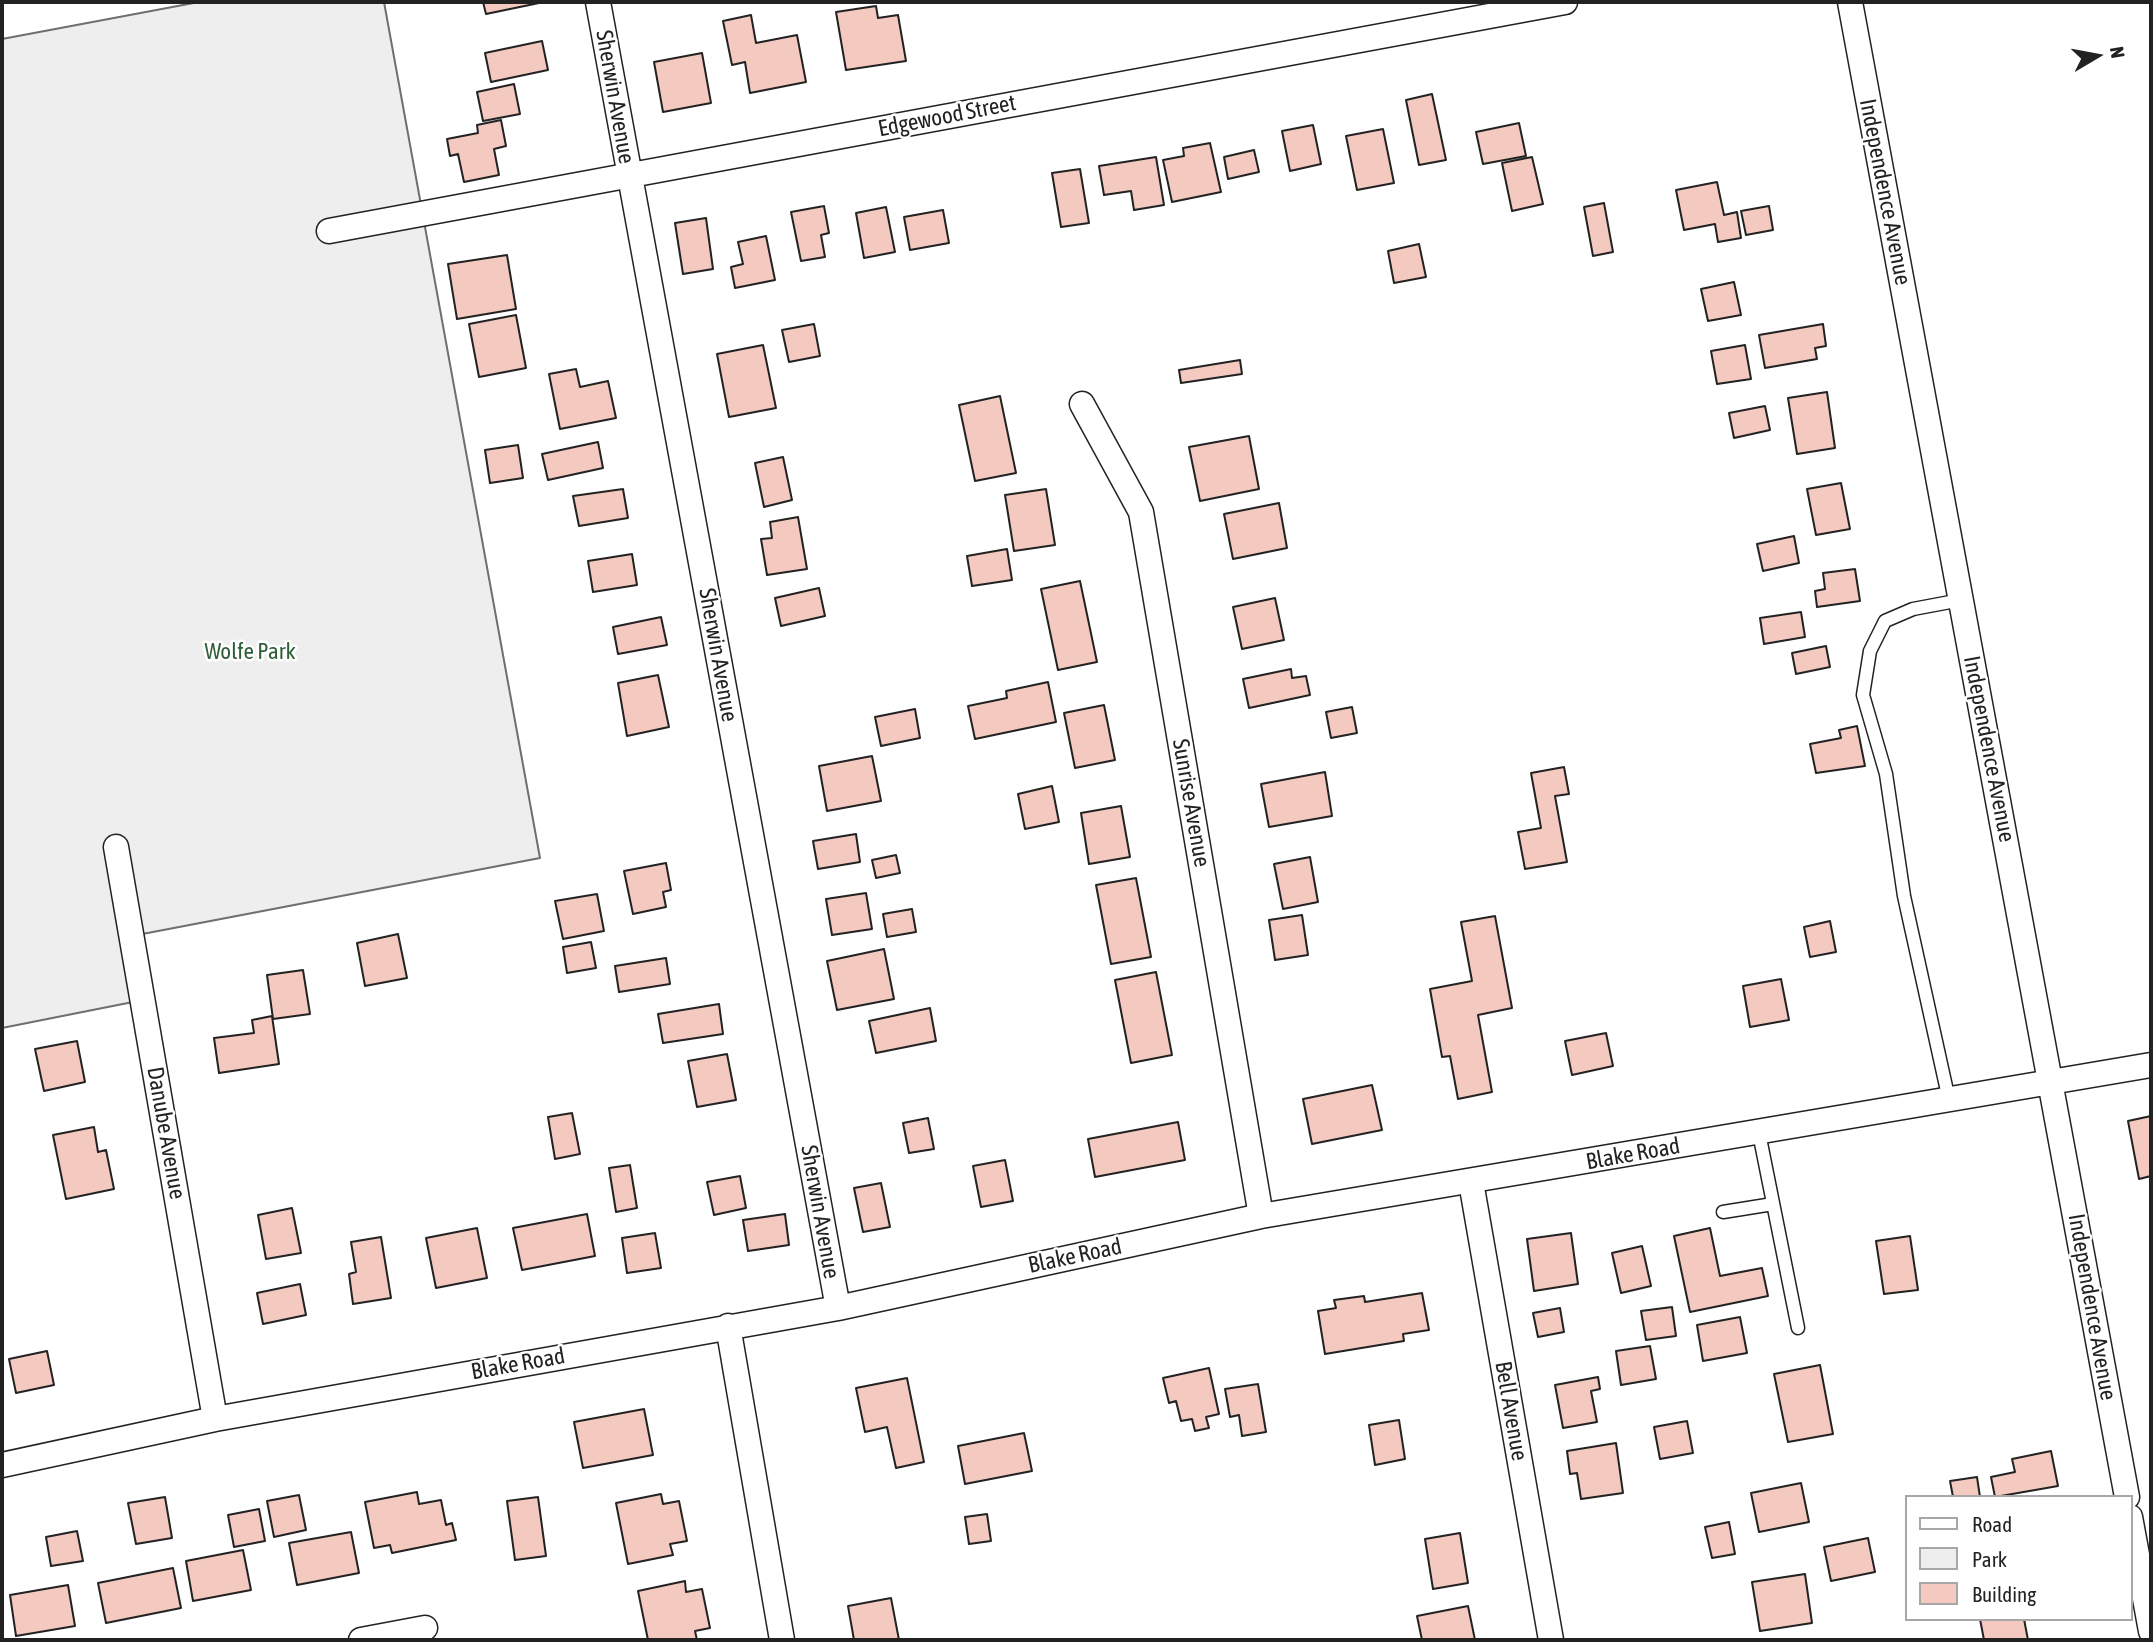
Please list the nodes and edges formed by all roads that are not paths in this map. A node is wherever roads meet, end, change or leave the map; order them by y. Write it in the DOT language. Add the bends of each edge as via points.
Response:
graph roads {
  1 [pos="598,2"];
  2 [pos="1565,2"];
  3 [pos="1850,2"];
  4 [pos="630,175"];
  5 [pos="329,231"];
  6 [pos="1082,404"];
  7 [pos="1961,600"];
  8 [pos="116,847"];
  9 [pos="2151,1065"];
  10 [pos="2051,1083"];
  11 [pos="1949,1100"];
  12 [pos="1759,1133"];
  13 [pos="1471,1182"];
  14 [pos="1773,1204"];
  15 [pos="1723,1212"];
  16 [pos="1261,1216"];
  17 [pos="838,1308"];
  18 [pos="728,1326"];
  19 [pos="1798,1328"];
  20 [pos="215,1419"];
  21 [pos="2,1465"];
  22 [pos="2127,1495"];
  23 [pos="2132,1528"];
  24 [pos="425,1628"];
  25 [pos="2151,1631"];
  26 [pos="361,1640"];
  27 [pos="782,1640"];
  28 [pos="1551,1640"];
  1 -- 4 [label="street, Sherwin Avenue"];
  2 -- 4 [label="street, Edgewood Street"];
  3 -- 7 [label="street, Independence Avenue"];
  4 -- 5 [label="street, Edgewood Street"];
  4 -- 17 [label="street, Sherwin Avenue"];
  6 -- 16 [label="street, Sunrise Avenue" via="1141,512"];
  7 -- 10 [label="street, Independence Avenue"];
  7 -- 11 [label="lane" via="1913,609 1885,621 1870,651 1863,695 1886,774 1904,896"];
  8 -- 20 [label="street, Danube Avenue"];
  9 -- 10 [label="street, Blake Road"];
  10 -- 11 [label="street, Blake Road"];
  10 -- 22 [label="street, Independence Avenue"];
  11 -- 12 [label="street, Blake Road"];
  12 -- 13 [label="street, Blake Road"];
  12 -- 14 [label="lane"];
  13 -- 16 [label="street, Blake Road"];
  13 -- 28 [label="street, Bell Avenue"];
  14 -- 15 [label="lane"];
  14 -- 19 [label="lane"];
  16 -- 17 [label="street, Blake Road"];
  17 -- 18 [label="street, Blake Road"];
  18 -- 20 [label="street, Blake Road"];
  18 -- 27 [label="street"];
  20 -- 21 [label="street, Blake Road"];
  23 -- 25 [label="street"];
  24 -- 26 [label="street"];
}
